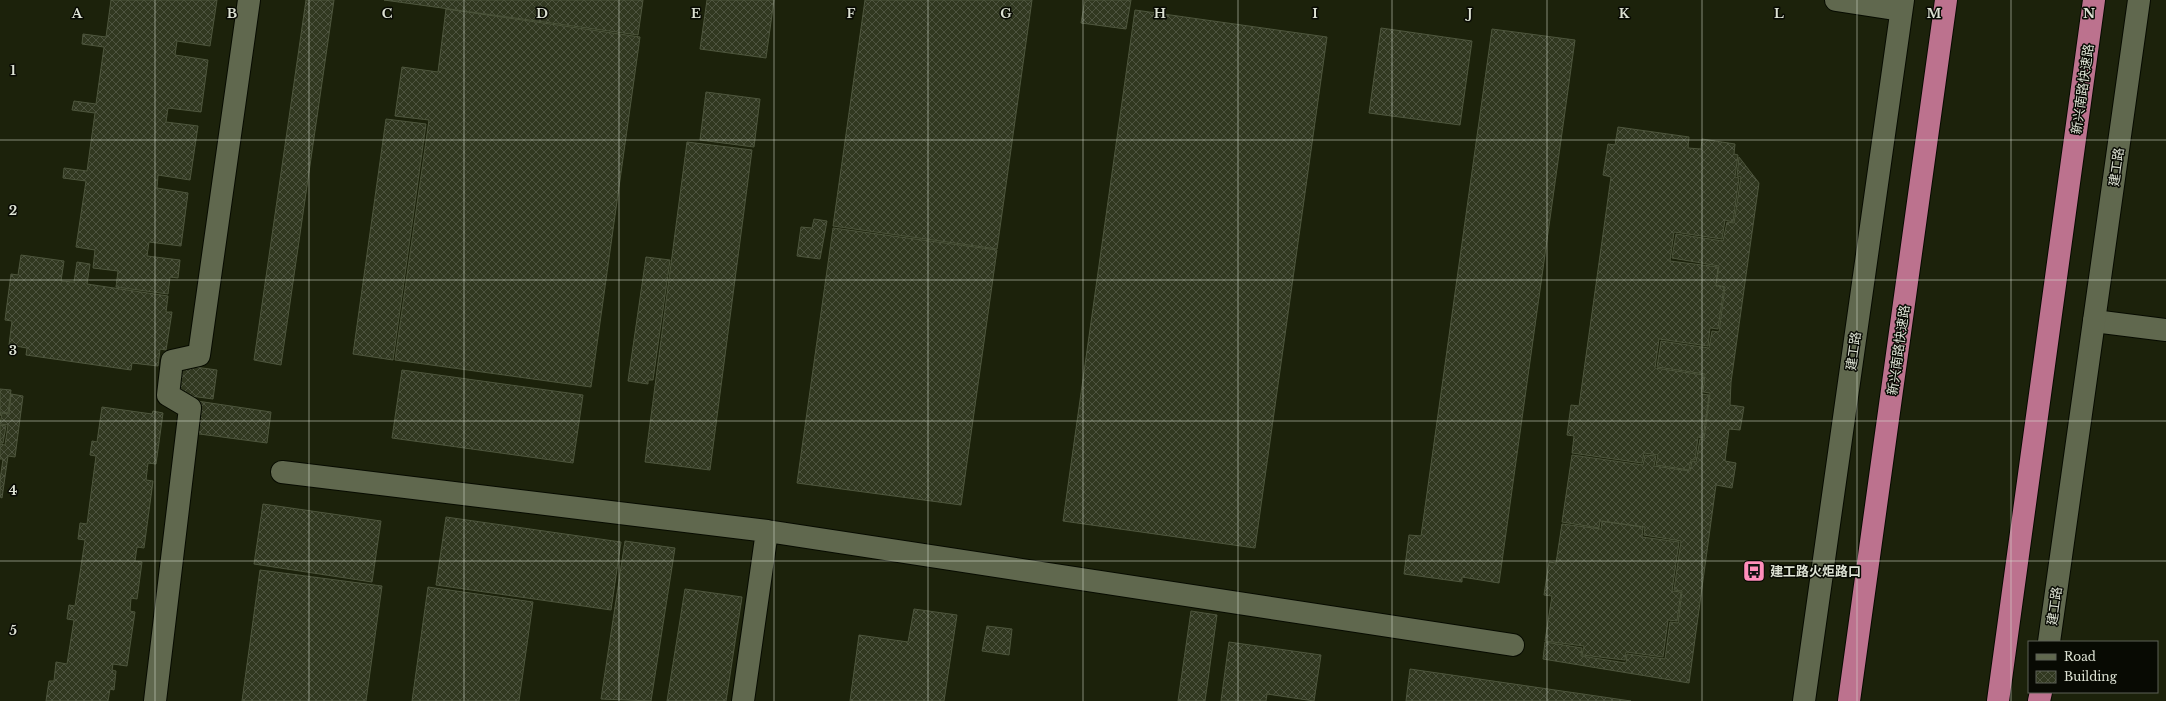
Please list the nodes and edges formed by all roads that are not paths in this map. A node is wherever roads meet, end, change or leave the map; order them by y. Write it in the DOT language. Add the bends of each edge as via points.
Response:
graph roads {
  1 [pos="249,0"];
  2 [pos="1836,0"];
  3 [pos="1946,0"];
  4 [pos="2094,0"];
  5 [pos="2139,0"];
  6 [pos="1902,5"];
  7 [pos="2094,321"];
  8 [pos="2166,330"];
  9 [pos="282,472"];
  10 [pos="767,531"];
  11 [pos="2049,641"];
  12 [pos="1512,645"];
  13 [pos="155,701"];
  14 [pos="743,701"];
  15 [pos="1804,701"];
  16 [pos="1849,701"];
  17 [pos="1998,701"];
  1 -- 13 [label="street" via="199,355 172,361 168,395 190,408"];
  2 -- 6 [label="street"];
  3 -- 16 [label="highway, 新兴南路快速路"];
  4 -- 17 [label="highway, 新兴南路快速路"];
  5 -- 7 [label="street, 建工路"];
  6 -- 15 [label="street, 建工路"];
  7 -- 8 [label="street"];
  7 -- 11 [label="street, 建工路"];
  9 -- 10 [label="street"];
  10 -- 12 [label="street"];
  10 -- 14 [label="street"];
}
